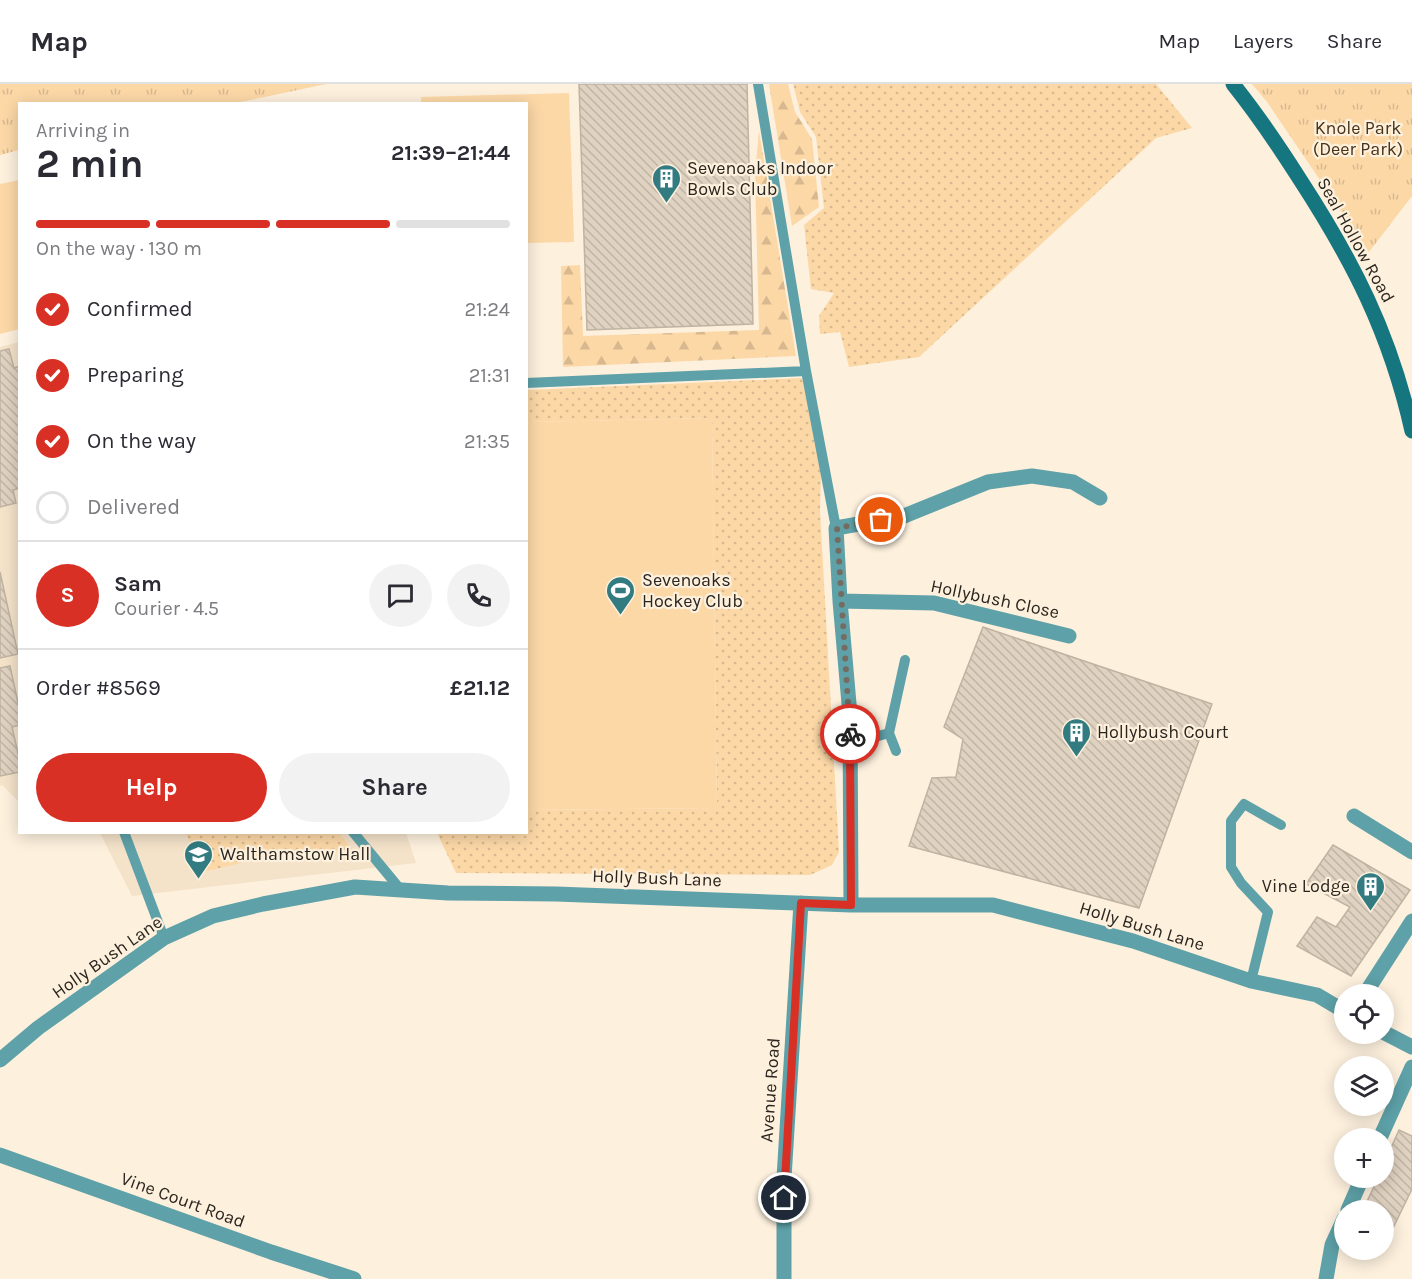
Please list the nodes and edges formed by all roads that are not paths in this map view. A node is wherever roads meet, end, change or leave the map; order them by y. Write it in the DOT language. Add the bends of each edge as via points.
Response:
graph roads {
  1 [pos="758,84"];
  2 [pos="1233,84"];
  3 [pos="806,371"];
  4 [pos="528,383"];
  5 [pos="1412,431"];
  6 [pos="1100,498"];
  7 [pos="837,528"];
  8 [pos="840,601"];
  9 [pos="1069,636"];
  10 [pos="905,660"];
  11 [pos="889,733"];
  12 [pos="850,744"];
  13 [pos="896,751"];
  14 [pos="1354,816"];
  15 [pos="1281,825"];
  16 [pos="125,834"];
  17 [pos="355,834"];
  18 [pos="1412,852"];
  19 [pos="400,889"];
  20 [pos="801,903"];
  21 [pos="851,905"];
  22 [pos="1412,921"];
  23 [pos="164,938"];
  24 [pos="1251,981"];
  25 [pos="1371,984"];
  26 [pos="1334,1005"];
  27 [pos="1394,1038"];
  28 [pos="1412,1047"];
  29 [pos="0,1060"];
  30 [pos="1412,1066"];
  31 [pos="1384,1128"];
  32 [pos="0,1155"];
  33 [pos="1334,1241"];
  34 [pos="354,1279"];
  35 [pos="784,1279"];
  36 [pos="1326,1279"];
  1 -- 3 [label="lane"];
  2 -- 5 [label="main road, Seal Hollow Road" via="1290,163 1350,261 1382,328"];
  3 -- 4 [label="lane"];
  3 -- 7 [label="lane"];
  6 -- 7 [label="street" via="1073,482 1032,476 988,482 904,516"];
  7 -- 8 [label="street"];
  8 -- 9 [label="street, Hollybush Close" via="934,603"];
  8 -- 12 [label="street"];
  10 -- 11 [label="lane"];
  11 -- 12 [label="lane"];
  11 -- 13 [label="lane"];
  12 -- 21 [label="street"];
  14 -- 18 [label="street"];
  15 -- 24 [label="lane" via="1244,804 1231,821 1231,867 1240,883 1268,912"];
  16 -- 23 [label="lane"];
  17 -- 19 [label="lane"];
  19 -- 20 [label="street, Holly Bush Lane"];
  19 -- 23 [label="street, Holly Bush Lane" via="355,887 263,904 213,916"];
  20 -- 21 [label="street, Holly Bush Lane"];
  20 -- 35 [label="street, Avenue Road" via="784,1178"];
  21 -- 24 [label="street, Holly Bush Lane" via="993,904 1133,941"];
  22 -- 25 [label="street"];
  23 -- 29 [label="street, Holly Bush Lane"];
  24 -- 26 [label="street, Holly Bush Lane" via="1317,995"];
  27 -- 28 [label="street"];
  30 -- 31 [label="street"];
  32 -- 34 [label="street, Vine Court Road"];
  33 -- 36 [label="street"];
}
